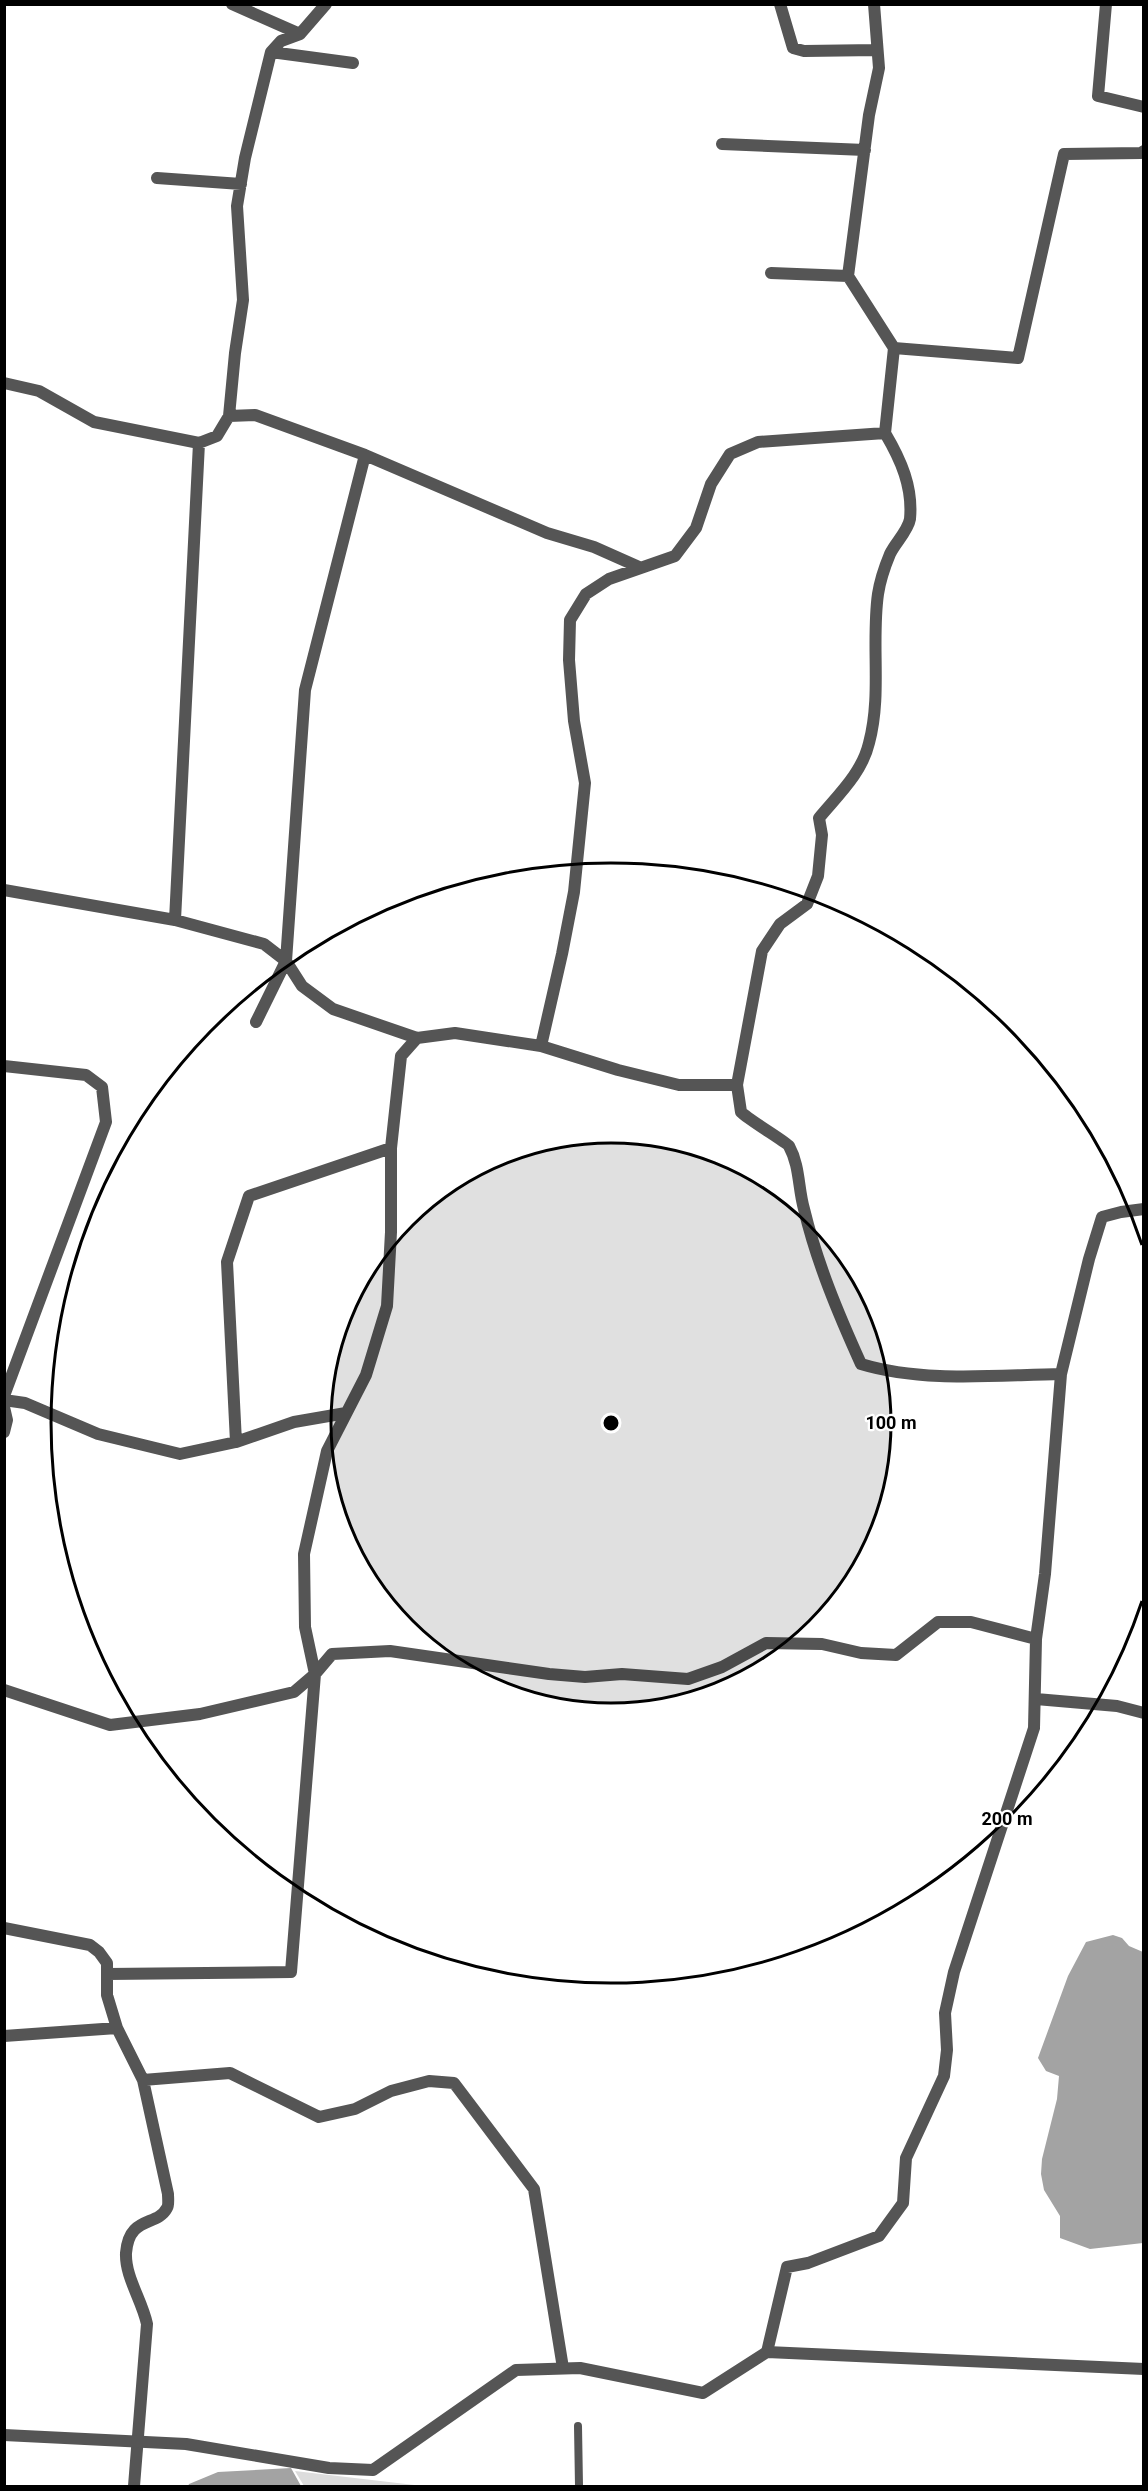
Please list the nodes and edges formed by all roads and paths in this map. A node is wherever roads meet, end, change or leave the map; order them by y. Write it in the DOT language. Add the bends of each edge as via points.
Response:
graph roads {
  1 [pos="232,4"];
  2 [pos="326,4"];
  3 [pos="780,4"];
  4 [pos="874,4"];
  5 [pos="1106,4"];
  6 [pos="300,34"];
  7 [pos="878,50"];
  8 [pos="271,52"];
  9 [pos="353,63"];
  10 [pos="1143,107"];
  11 [pos="722,144"];
  12 [pos="865,150"];
  13 [pos="1143,151"];
  14 [pos="157,178"];
  15 [pos="241,184"];
  16 [pos="771,273"];
  17 [pos="848,276"];
  18 [pos="894,348"];
  19 [pos="4,383"];
  20 [pos="229,416"];
  21 [pos="885,433"];
  22 [pos="199,443"];
  23 [pos="365,454"];
  24 [pos="639,567"];
  25 [pos="4,890"];
  26 [pos="175,920"];
  27 [pos="285,961"];
  28 [pos="256,1022"];
  29 [pos="417,1038"];
  30 [pos="541,1046"];
  31 [pos="5,1067"];
  32 [pos="737,1085"];
  33 [pos="390,1148"];
  34 [pos="1143,1209"];
  35 [pos="1061,1374"];
  36 [pos="4,1398"];
  37 [pos="4,1407"];
  38 [pos="346,1413"];
  39 [pos="4,1432"];
  40 [pos="236,1442"];
  41 [pos="1036,1639"];
  42 [pos="315,1674"];
  43 [pos="4,1690"];
  44 [pos="1036,1699"];
  45 [pos="1143,1713"];
  46 [pos="4,1928"];
  47 [pos="107,1974"];
  48 [pos="117,2028"];
  49 [pos="4,2036"];
  50 [pos="143,2080"];
  51 [pos="767,2352"];
  52 [pos="563,2368"];
  53 [pos="1143,2369"];
  54 [pos="578,2426"];
  55 [pos="4,2435"];
  56 [pos="138,2443"];
  57 [pos="134,2487"];
  58 [pos="579,2487"];
  1 -- 6 [label="street"];
  2 -- 6 [label="street"];
  3 -- 7 [label="street" via="793,48"];
  4 -- 7 [label="street"];
  5 -- 10 [label="street" via="1098,96"];
  6 -- 8 [label="street" via="281,41"];
  7 -- 12 [label="street" via="879,68"];
  8 -- 9 [label="street"];
  8 -- 15 [label="street"];
  11 -- 12 [label="street"];
  12 -- 17 [label="street"];
  13 -- 18 [label="street" via="1064,154 1018,358"];
  14 -- 15 [label="street"];
  15 -- 20 [label="street" via="237,206 243,300"];
  16 -- 17 [label="street"];
  17 -- 18 [label="street"];
  18 -- 21 [label="street"];
  19 -- 22 [label="street" via="39,391 94,422"];
  20 -- 22 [label="street" via="218,436"];
  20 -- 23 [label="street" via="255,415"];
  21 -- 24 [label="street" via="758,442 730,454 711,484 696,528 675,555"];
  21 -- 32 [label="street" via="901,461 909,489 910,521 890,554 878,591 869,744 855,776 819,818 822,835 818,876 807,904 780,924 762,951"];
  22 -- 26 [label="street"];
  23 -- 24 [label="street"];
  23 -- 27 [label="street" via="305,690"];
  24 -- 30 [label="street" via="586,594 570,620 569,660 585,783 574,892"];
  25 -- 26 [label="street"];
  26 -- 27 [label="street" via="264,944"];
  27 -- 28 [label="street"];
  27 -- 29 [label="street" via="302,986 333,1010"];
  29 -- 30 [label="street" via="455,1033"];
  29 -- 33 [label="street" via="401,1056"];
  30 -- 32 [label="street" via="679,1085"];
  31 -- 36 [label="street" via="86,1075 102,1087 106,1122"];
  32 -- 35 [label="street" via="741,1112 788,1144 798,1168 803,1208 828,1292 861,1364 885,1371 965,1376"];
  33 -- 38 [label="street" via="387,1306 366,1376"];
  33 -- 40 [label="street" via="249,1197 226,1262"];
  34 -- 35 [label="street" via="1102,1217"];
  35 -- 41 [label="street"];
  36 -- 40 [label="street" via="98,1434 180,1454"];
  37 -- 39 [label="street"];
  38 -- 40 [label="street" via="294,1422"];
  38 -- 42 [label="street" via="327,1451 304,1554 305,1627"];
  41 -- 42 [label="street" via="971,1622 938,1622 896,1655 861,1653 822,1644 766,1643 722,1667 688,1679 549,1674 390,1652 332,1654"];
  41 -- 44 [label="street"];
  42 -- 43 [label="street" via="294,1692 200,1714 110,1725"];
  42 -- 47 [label="street" via="291,1972"];
  44 -- 45 [label="street" via="1117,1706"];
  44 -- 51 [label="street" via="1034,1728 954,1972 945,2013 944,2076 906,2158 903,2203 879,2236 787,2267"];
  46 -- 47 [label="street" via="90,1945 107,1963"];
  47 -- 48 [label="street" via="107,1995"];
  48 -- 49 [label="street"];
  48 -- 50 [label="street"];
  50 -- 52 [label="street" via="230,2073 319,2116 355,2109 392,2091 429,2081 454,2083 534,2189"];
  50 -- 56 [label="street" via="168,2207 161,2215 141,2223 130,2236 126,2253 127,2270 147,2324"];
  51 -- 52 [label="street" via="703,2393"];
  51 -- 53 [label="street"];
  52 -- 56 [label="street" via="516,2370 373,2470 329,2468 186,2444"];
  54 -- 58 [label="lane"];
  55 -- 56 [label="street"];
  56 -- 57 [label="street"];
}
